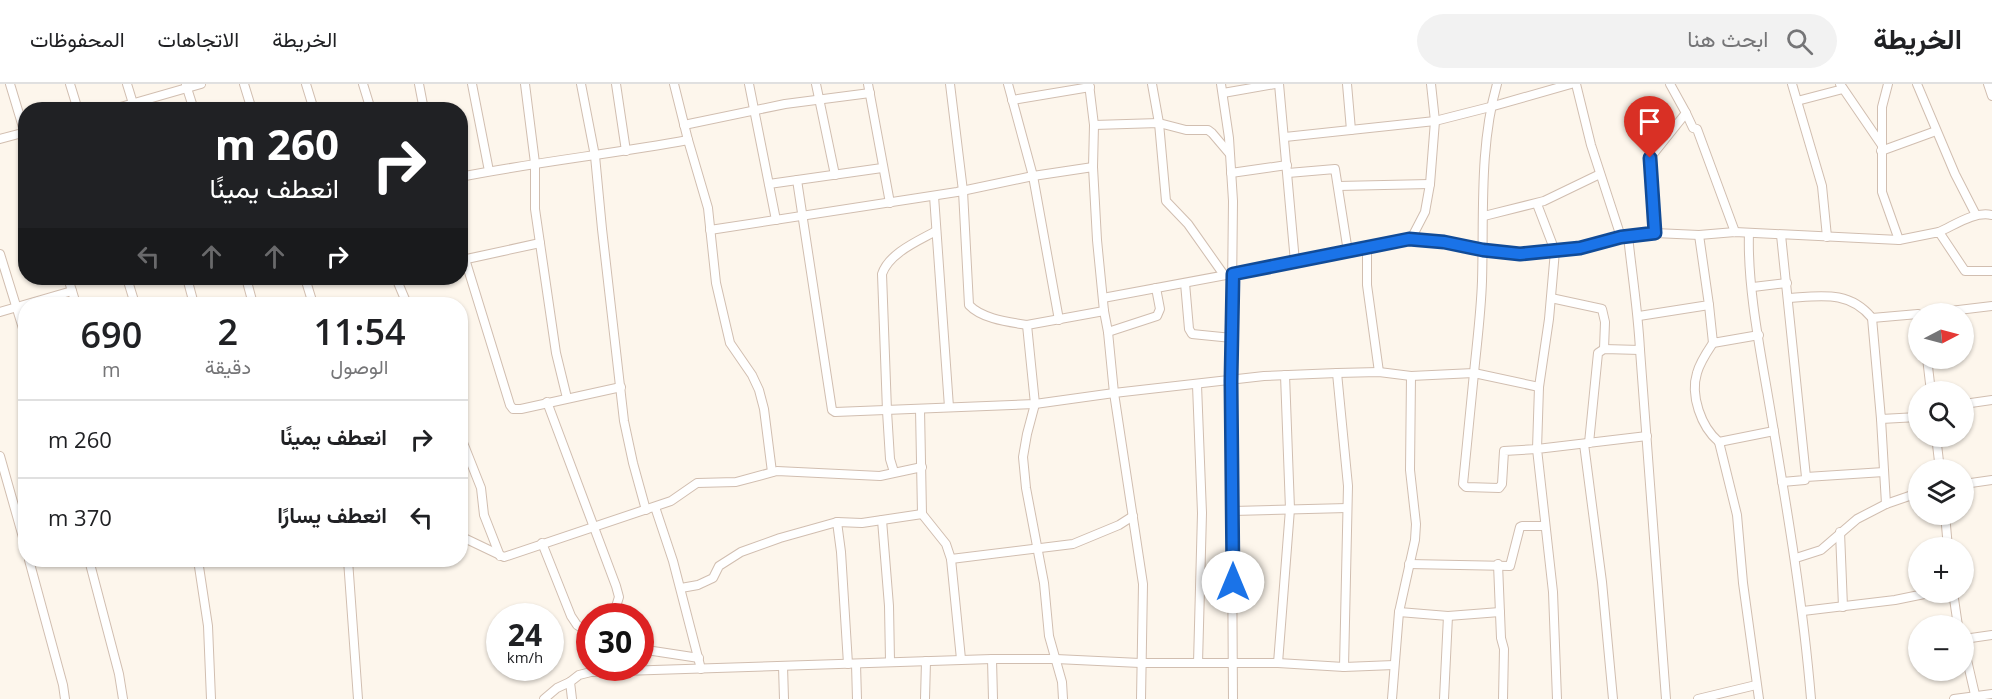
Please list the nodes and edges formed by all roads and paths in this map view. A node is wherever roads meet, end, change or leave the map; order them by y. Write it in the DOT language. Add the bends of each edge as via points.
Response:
graph roads {
  1 [pos="10,84"];
  2 [pos="70,84"];
  3 [pos="128,84"];
  4 [pos="201,84"];
  5 [pos="244,84"];
  6 [pos="306,84"];
  7 [pos="363,84"];
  8 [pos="419,84"];
  9 [pos="472,84"];
  10 [pos="525,84"];
  11 [pos="581,84"];
  12 [pos="616,84"];
  13 [pos="674,84"];
  14 [pos="749,84"];
  15 [pos="816,84"];
  16 [pos="868,84"];
  17 [pos="950,84"];
  18 [pos="1008,84"];
  19 [pos="1152,84"];
  20 [pos="1277,84"];
  21 [pos="1347,84"];
  22 [pos="1431,84"];
  23 [pos="1497,84"];
  24 [pos="1571,84"];
  25 [pos="1576,84"];
  26 [pos="1670,84"];
  27 [pos="1792,84"];
  28 [pos="1888,84"];
  29 [pos="1917,84"];
  30 [pos="1988,84"];
  31 [pos="1090,85"];
  32 [pos="186,86"];
  33 [pos="1842,87"];
  34 [pos="1222,88"];
  35 [pos="870,93"];
  36 [pos="1992,96"];
  37 [pos="820,100"];
  38 [pos="1012,100"];
  39 [pos="1797,101"];
  40 [pos="76,102"];
  41 [pos="133,102"];
  42 [pos="144,102"];
  43 [pos="191,102"];
  44 [pos="250,102"];
  45 [pos="312,102"];
  46 [pos="369,102"];
  47 [pos="422,102"];
  48 [pos="1490,107"];
  49 [pos="18,111"];
  50 [pos="755,111"];
  51 [pos="1686,113"];
  52 [pos="1435,121"];
  53 [pos="1159,123"];
  54 [pos="1094,124"];
  55 [pos="684,125"];
  56 [pos="1351,130"];
  57 [pos="1936,131"];
  58 [pos="18,135"];
  59 [pos="1285,137"];
  60 [pos="0,139"];
  61 [pos="688,140"];
  62 [pos="1881,148"];
  63 [pos="626,151"];
  64 [pos="1230,154"];
  65 [pos="596,156"];
  66 [pos="535,163"];
  67 [pos="1093,167"];
  68 [pos="882,168"];
  69 [pos="1287,169"];
  70 [pos="489,171"];
  71 [pos="1231,173"];
  72 [pos="1600,174"];
  73 [pos="468,175"];
  74 [pos="835,175"];
  75 [pos="1033,176"];
  76 [pos="797,180"];
  77 [pos="769,184"];
  78 [pos="1430,184"];
  79 [pos="1338,186"];
  80 [pos="963,191"];
  81 [pos="934,196"];
  82 [pos="890,203"];
  83 [pos="1537,204"];
  84 [pos="1976,215"];
  85 [pos="1992,215"];
  86 [pos="802,216"];
  87 [pos="1484,216"];
  88 [pos="776,220"];
  89 [pos="710,230"];
  90 [pos="936,231"];
  91 [pos="1735,232"];
  92 [pos="1939,232"];
  93 [pos="1655,233"];
  94 [pos="1749,233"];
  95 [pos="1699,235"];
  96 [pos="1781,235"];
  97 [pos="1625,236"];
  98 [pos="1827,237"];
  99 [pos="1411,239"];
  100 [pos="1899,240"];
  101 [pos="540,243"];
  102 [pos="1367,249"];
  103 [pos="1483,250"];
  104 [pos="1555,251"];
  105 [pos="1348,252"];
  106 [pos="0,254"];
  107 [pos="468,259"];
  108 [pos="1295,262"];
  109 [pos="1992,271"];
  110 [pos="1233,274"];
  111 [pos="468,275"];
  112 [pos="1224,275"];
  113 [pos="1185,283"];
  114 [pos="1787,283"];
  115 [pos="70,285"];
  116 [pos="1753,287"];
  117 [pos="1156,288"];
  118 [pos="72,291"];
  119 [pos="51,297"];
  120 [pos="74,297"];
  121 [pos="1788,297"];
  122 [pos="1103,298"];
  123 [pos="1551,298"];
  124 [pos="1709,304"];
  125 [pos="1992,306"];
  126 [pos="16,307"];
  127 [pos="1974,308"];
  128 [pos="1104,311"];
  129 [pos="0,312"];
  130 [pos="18,313"];
  131 [pos="1908,315"];
  132 [pos="1639,316"];
  133 [pos="1872,318"];
  134 [pos="1059,320"];
  135 [pos="1027,325"];
  136 [pos="1108,332"];
  137 [pos="1759,335"];
  138 [pos="1232,338"];
  139 [pos="1713,343"];
  140 [pos="1604,348"];
  141 [pos="1640,350"];
  142 [pos="1379,372"];
  143 [pos="1337,373"];
  144 [pos="1473,373"];
  145 [pos="1285,375"];
  146 [pos="1411,375"];
  147 [pos="1231,381"];
  148 [pos="1197,385"];
  149 [pos="621,387"];
  150 [pos="1539,387"];
  151 [pos="1114,393"];
  152 [pos="567,398"];
  153 [pos="1992,400"];
  154 [pos="547,402"];
  155 [pos="1974,403"];
  156 [pos="1035,404"];
  157 [pos="949,407"];
  158 [pos="920,409"];
  159 [pos="887,411"];
  160 [pos="1908,418"];
  161 [pos="1881,419"];
  162 [pos="1774,431"];
  163 [pos="1647,436"];
  164 [pos="1719,442"];
  165 [pos="1586,443"];
  166 [pos="1538,449"];
  167 [pos="468,455"];
  168 [pos="0,456"];
  169 [pos="922,466"];
  170 [pos="772,472"];
  171 [pos="894,472"];
  172 [pos="1884,472"];
  173 [pos="1806,477"];
  174 [pos="1992,480"];
  175 [pos="1782,482"];
  176 [pos="1974,483"];
  177 [pos="1908,496"];
  178 [pos="1886,504"];
  179 [pos="655,507"];
  180 [pos="1347,508"];
  181 [pos="1290,509"];
  182 [pos="646,510"];
  183 [pos="1233,510"];
  184 [pos="922,514"];
  185 [pos="1133,516"];
  186 [pos="18,520"];
  187 [pos="882,520"];
  188 [pos="837,522"];
  189 [pos="1545,526"];
  190 [pos="593,527"];
  191 [pos="1840,532"];
  192 [pos="468,540"];
  193 [pos="542,543"];
  194 [pos="1038,549"];
  195 [pos="500,556"];
  196 [pos="951,558"];
  197 [pos="1796,558"];
  198 [pos="1409,564"];
  199 [pos="1498,564"];
  200 [pos="31,567"];
  201 [pos="91,567"];
  202 [pos="199,567"];
  203 [pos="349,567"];
  204 [pos="681,588"];
  205 [pos="1908,597"];
  206 [pos="617,603"];
  207 [pos="1843,607"];
  208 [pos="1803,611"];
  209 [pos="1399,612"];
  210 [pos="1500,612"];
  211 [pos="1448,616"];
  212 [pos="576,622"];
  213 [pos="1992,635"];
  214 [pos="1974,638"];
  215 [pos="654,651"];
  216 [pos="699,658"];
  217 [pos="961,659"];
  218 [pos="992,659"];
  219 [pos="1056,659"];
  220 [pos="926,661"];
  221 [pos="890,662"];
  222 [pos="1140,663"];
  223 [pos="1198,663"];
  224 [pos="1278,663"];
  225 [pos="852,664"];
  226 [pos="1234,664"];
  227 [pos="1394,664"];
  228 [pos="783,666"];
  229 [pos="1344,667"];
  230 [pos="701,669"];
  231 [pos="1972,681"];
  232 [pos="570,682"];
  233 [pos="1756,685"];
  234 [pos="1992,694"];
  235 [pos="1702,698"];
  236 [pos="1976,698"];
  237 [pos="65,699"];
  238 [pos="123,699"];
  239 [pos="211,699"];
  240 [pos="358,699"];
  241 [pos="544,699"];
  242 [pos="572,699"];
  243 [pos="784,699"];
  244 [pos="857,699"];
  245 [pos="926,699"];
  246 [pos="993,699"];
  247 [pos="1063,699"];
  248 [pos="1141,699"];
  249 [pos="1233,699"];
  250 [pos="1392,699"];
  251 [pos="1444,699"];
  252 [pos="1503,699"];
  253 [pos="1557,699"];
  254 [pos="1613,699"];
  255 [pos="1666,699"];
  256 [pos="1759,699"];
  257 [pos="1812,699"];
  258 [pos="1954,699"];
  1 -- 49 [label="street"];
  2 -- 40 [label="street"];
  3 -- 41 [label="street"];
  4 -- 32 [label="street"];
  5 -- 44 [label="street"];
  6 -- 45 [label="street"];
  7 -- 46 [label="street"];
  8 -- 47 [label="street"];
  9 -- 70 [label="street"];
  10 -- 66 [label="street"];
  11 -- 65 [label="street"];
  12 -- 63 [label="street"];
  13 -- 55 [label="street"];
  14 -- 50 [label="street"];
  15 -- 37 [label="street"];
  16 -- 35 [label="street"];
  17 -- 80 [label="street"];
  18 -- 38 [label="street"];
  19 -- 53 [label="street"];
  20 -- 34 [label="street"];
  20 -- 59 [label="street"];
  21 -- 56 [label="street"];
  22 -- 52 [label="street"];
  23 -- 48 [label="street"];
  24 -- 48 [label="street"];
  25 -- 72 [label="street"];
  26 -- 51 [label="street"];
  27 -- 39 [label="street"];
  28 -- 62 [label="street" via="1881,107"];
  29 -- 57 [label="street"];
  30 -- 36 [label="street"];
  31 -- 38 [label="street"];
  31 -- 54 [label="street"];
  32 -- 42 [label="street"];
  32 -- 43 [label="street"];
  33 -- 39 [label="street"];
  33 -- 62 [label="street"];
  34 -- 64 [label="street"];
  35 -- 37 [label="street"];
  35 -- 68 [label="street"];
  37 -- 50 [label="street"];
  37 -- 74 [label="street"];
  38 -- 75 [label="street"];
  39 -- 98 [label="street" via="1822,186"];
  48 -- 52 [label="street"];
  48 -- 87 [label="street"];
  50 -- 55 [label="street"];
  50 -- 77 [label="street"];
  51 -- 91 [label="street" via="1697,129"];
  51 -- 93 [label="street" via="1650,158"];
  52 -- 56 [label="street"];
  52 -- 78 [label="street"];
  53 -- 54 [label="street"];
  53 -- 64 [label="street" via="1210,131"];
  53 -- 112 [label="street" via="1166,201 1188,224"];
  54 -- 67 [label="street"];
  55 -- 61 [label="street"];
  56 -- 59 [label="street"];
  57 -- 62 [label="street"];
  57 -- 84 [label="street"];
  58 -- 60 [label="street"];
  59 -- 69 [label="street"];
  61 -- 63 [label="street"];
  61 -- 89 [label="street" via="705,196"];
  62 -- 100 [label="street" via="1882,192"];
  63 -- 65 [label="street"];
  64 -- 71 [label="street"];
  65 -- 66 [label="street"];
  65 -- 149 [label="street"];
  66 -- 70 [label="street"];
  66 -- 101 [label="street"];
  67 -- 75 [label="street"];
  67 -- 122 [label="street"];
  68 -- 74 [label="street"];
  68 -- 82 [label="street"];
  69 -- 71 [label="street"];
  69 -- 79 [label="street" via="1334,169"];
  69 -- 108 [label="street"];
  70 -- 73 [label="street"];
  71 -- 110 [label="street"];
  72 -- 83 [label="street"];
  72 -- 97 [label="street"];
  74 -- 76 [label="street"];
  75 -- 80 [label="street"];
  75 -- 134 [label="street"];
  76 -- 77 [label="street"];
  76 -- 86 [label="street"];
  77 -- 88 [label="street"];
  78 -- 79 [label="street"];
  78 -- 99 [label="street" via="1425,212"];
  79 -- 105 [label="street"];
  80 -- 81 [label="street"];
  80 -- 135 [label="street" via="969,305 984,314"];
  81 -- 82 [label="street"];
  81 -- 90 [label="street"];
  82 -- 86 [label="street"];
  83 -- 87 [label="street"];
  83 -- 104 [label="street"];
  84 -- 85 [label="street"];
  84 -- 92 [label="street"];
  86 -- 88 [label="street"];
  86 -- 159 [label="street" via="832,410"];
  87 -- 103 [label="street"];
  88 -- 89 [label="street"];
  89 -- 170 [label="street" via="716,283 730,343 759,390"];
  90 -- 157 [label="street"];
  90 -- 159 [label="street" via="889,262 882,274"];
  91 -- 94 [label="street"];
  91 -- 95 [label="street"];
  92 -- 100 [label="street"];
  92 -- 109 [label="street" via="1965,271"];
  93 -- 95 [label="street"];
  93 -- 97 [label="street"];
  94 -- 96 [label="street"];
  94 -- 116 [label="street"];
  95 -- 124 [label="street"];
  96 -- 98 [label="street"];
  96 -- 114 [label="street"];
  97 -- 104 [label="street"];
  97 -- 132 [label="street"];
  98 -- 100 [label="street"];
  99 -- 102 [label="street"];
  99 -- 103 [label="street"];
  101 -- 107 [label="street"];
  101 -- 152 [label="street" via="556,353"];
  102 -- 105 [label="street"];
  102 -- 142 [label="street" via="1367,285"];
  103 -- 104 [label="street" via="1520,254"];
  103 -- 144 [label="street"];
  104 -- 123 [label="street"];
  105 -- 108 [label="street"];
  106 -- 126 [label="street"];
  108 -- 110 [label="street"];
  110 -- 112 [label="street"];
  110 -- 138 [label="street"];
  111 -- 154 [label="street" via="510,405 517,410"];
  112 -- 113 [label="street"];
  113 -- 117 [label="street"];
  113 -- 138 [label="street" via="1190,332"];
  114 -- 116 [label="street"];
  114 -- 121 [label="street"];
  115 -- 118 [label="street"];
  116 -- 137 [label="street"];
  117 -- 122 [label="street"];
  117 -- 136 [label="street" via="1160,309 1157,316"];
  118 -- 119 [label="street"];
  118 -- 120 [label="street"];
  121 -- 133 [label="street" via="1848,298"];
  121 -- 173 [label="street"];
  122 -- 128 [label="street"];
  123 -- 140 [label="street" via="1602,309"];
  123 -- 150 [label="street"];
  124 -- 132 [label="street"];
  124 -- 139 [label="street"];
  125 -- 127 [label="street"];
  126 -- 129 [label="street"];
  126 -- 130 [label="street"];
  128 -- 134 [label="street"];
  128 -- 136 [label="street"];
  131 -- 133 [label="street"];
  132 -- 141 [label="street"];
  133 -- 161 [label="street"];
  134 -- 135 [label="street"];
  135 -- 156 [label="street"];
  136 -- 151 [label="street"];
  137 -- 139 [label="street"];
  137 -- 162 [label="street"];
  138 -- 147 [label="street"];
  139 -- 164 [label="street" via="1696,374 1696,395 1710,435"];
  140 -- 141 [label="street"];
  140 -- 165 [label="street" via="1598,352"];
  141 -- 163 [label="street"];
  142 -- 143 [label="street"];
  142 -- 146 [label="street"];
  143 -- 145 [label="street"];
  143 -- 180 [label="street" via="1347,467"];
  144 -- 146 [label="street"];
  144 -- 150 [label="street"];
  144 -- 166 [label="street" via="1464,486 1500,487 1504,451"];
  145 -- 147 [label="street"];
  145 -- 181 [label="street"];
  146 -- 198 [label="street" via="1410,470 1416,524"];
  147 -- 148 [label="street"];
  147 -- 183 [label="street"];
  148 -- 151 [label="street"];
  148 -- 223 [label="street" via="1202,513"];
  149 -- 152 [label="street"];
  149 -- 182 [label="street" via="631,455"];
  150 -- 166 [label="street"];
  151 -- 156 [label="street"];
  151 -- 185 [label="street"];
  152 -- 154 [label="street"];
  153 -- 155 [label="street"];
  154 -- 190 [label="street"];
  156 -- 157 [label="street"];
  156 -- 194 [label="street" via="1023,457"];
  157 -- 158 [label="street"];
  158 -- 159 [label="street"];
  158 -- 169 [label="street"];
  159 -- 171 [label="street"];
  160 -- 161 [label="street"];
  161 -- 172 [label="street"];
  162 -- 164 [label="street"];
  162 -- 175 [label="street"];
  163 -- 165 [label="street"];
  163 -- 255 [label="street"];
  164 -- 233 [label="street" via="1737,515"];
  165 -- 166 [label="street"];
  165 -- 254 [label="street"];
  166 -- 189 [label="street"];
  167 -- 195 [label="street"];
  168 -- 186 [label="street"];
  169 -- 171 [label="street"];
  169 -- 184 [label="street"];
  170 -- 171 [label="street" via="873,476"];
  170 -- 179 [label="street" via="736,482 697,483 677,499"];
  172 -- 173 [label="street"];
  172 -- 178 [label="street"];
  173 -- 175 [label="street"];
  174 -- 176 [label="street"];
  175 -- 197 [label="street"];
  177 -- 178 [label="street"];
  178 -- 191 [label="street"];
  179 -- 182 [label="street"];
  179 -- 204 [label="street"];
  180 -- 181 [label="street"];
  180 -- 229 [label="street"];
  181 -- 183 [label="street"];
  181 -- 224 [label="street"];
  182 -- 190 [label="street"];
  183 -- 226 [label="street"];
  184 -- 187 [label="street"];
  184 -- 196 [label="street" via="946,544"];
  185 -- 194 [label="street" via="1073,543"];
  185 -- 222 [label="street" via="1143,584"];
  187 -- 188 [label="street"];
  187 -- 221 [label="street"];
  188 -- 204 [label="street" via="741,552 719,566 713,578"];
  188 -- 225 [label="street"];
  189 -- 199 [label="street" via="1521,526 1512,564"];
  189 -- 253 [label="street"];
  190 -- 193 [label="street"];
  190 -- 206 [label="street" via="619,597"];
  191 -- 197 [label="street" via="1821,550"];
  191 -- 207 [label="street"];
  192 -- 195 [label="street"];
  193 -- 195 [label="street" via="511,556"];
  193 -- 212 [label="street"];
  194 -- 196 [label="street"];
  194 -- 219 [label="street" via="1049,636"];
  196 -- 217 [label="street"];
  197 -- 208 [label="street"];
  198 -- 199 [label="street"];
  198 -- 209 [label="street"];
  199 -- 210 [label="street"];
  200 -- 237 [label="street"];
  201 -- 238 [label="street"];
  202 -- 239 [label="street" via="208,626"];
  203 -- 240 [label="street"];
  204 -- 216 [label="street"];
  205 -- 207 [label="street"];
  207 -- 208 [label="street"];
  208 -- 257 [label="street"];
  209 -- 211 [label="street"];
  209 -- 227 [label="street"];
  210 -- 211 [label="street"];
  210 -- 252 [label="street"];
  211 -- 251 [label="street"];
  213 -- 214 [label="street"];
  215 -- 216 [label="street"];
  216 -- 230 [label="street"];
  217 -- 218 [label="street"];
  217 -- 220 [label="street"];
  218 -- 219 [label="street"];
  218 -- 246 [label="street"];
  219 -- 222 [label="street"];
  219 -- 247 [label="street"];
  220 -- 221 [label="street"];
  220 -- 245 [label="street"];
  221 -- 225 [label="street"];
  222 -- 223 [label="street"];
  222 -- 248 [label="street"];
  223 -- 226 [label="street"];
  224 -- 226 [label="street"];
  224 -- 229 [label="street"];
  225 -- 228 [label="street"];
  225 -- 244 [label="street"];
  226 -- 249 [label="street"];
  227 -- 229 [label="street"];
  227 -- 250 [label="street"];
  228 -- 230 [label="street"];
  228 -- 243 [label="street"];
  230 -- 232 [label="street" via="591,672"];
  231 -- 236 [label="street"];
  232 -- 241 [label="street"];
  232 -- 242 [label="street"];
  233 -- 235 [label="street"];
  233 -- 256 [label="street"];
  234 -- 236 [label="street"];
  236 -- 258 [label="street"];
}
